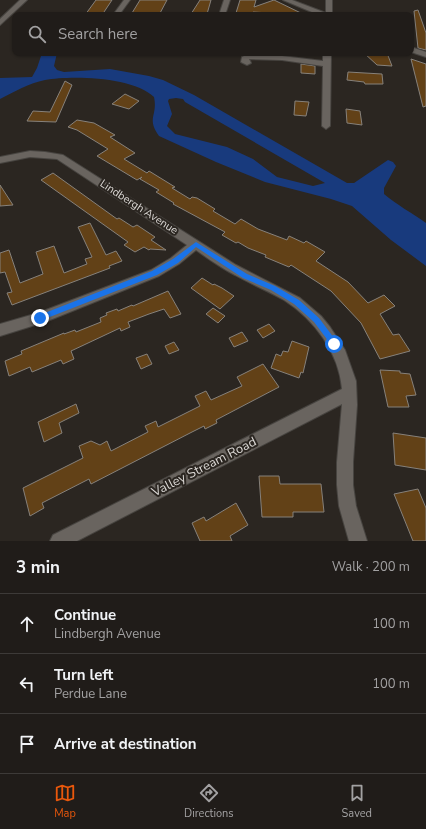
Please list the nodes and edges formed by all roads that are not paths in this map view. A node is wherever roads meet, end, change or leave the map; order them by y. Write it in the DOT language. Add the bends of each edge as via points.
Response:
graph roads {
  1 [pos="24,0"];
  2 [pos="127,0"];
  3 [pos="227,0"];
  4 [pos="286,0"];
  5 [pos="329,0"];
  6 [pos="118,12"];
  7 [pos="223,12"];
  8 [pos="317,12"];
  9 [pos="329,12"];
  10 [pos="0,22"];
  11 [pos="414,50"];
  12 [pos="426,54"];
  13 [pos="327,56"];
  14 [pos="247,64"];
  15 [pos="327,64"];
  16 [pos="326,126"];
  17 [pos="0,160"];
  18 [pos="196,244"];
  19 [pos="0,330"];
  20 [pos="350,393"];
  21 [pos="59,541"];
  22 [pos="358,541"];
  1 -- 10 [label="street"];
  2 -- 6 [label="street"];
  3 -- 7 [label="street"];
  4 -- 8 [label="street"];
  5 -- 9 [label="street"];
  11 -- 12 [label="street"];
  13 -- 15 [label="street"];
  14 -- 15 [label="street" via="246,57 282,58"];
  15 -- 16 [label="street"];
  17 -- 18 [label="street, Lindbergh Avenue" via="36,153 60,157"];
  18 -- 19 [label="street" via="155,273 40,318"];
  18 -- 20 [label="street, Lindbergh Avenue" via="245,276 273,288 296,302 317,320 344,364"];
  20 -- 21 [label="street, Valley Stream Road"];
  20 -- 22 [label="street, Lindbergh Avenue" via="345,485 349,516"];
}
